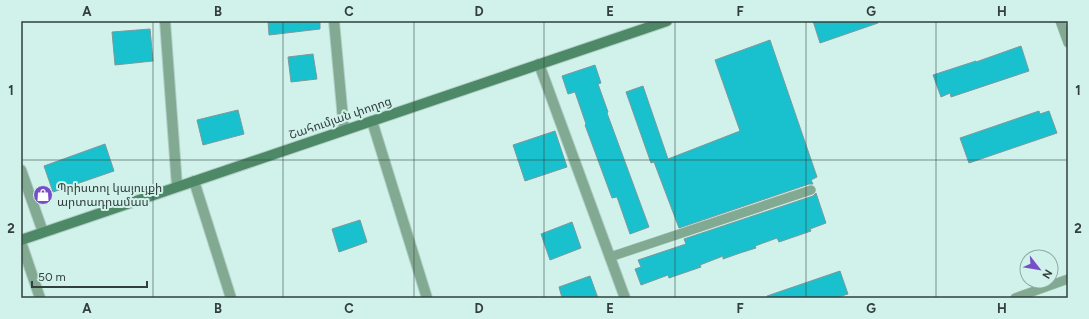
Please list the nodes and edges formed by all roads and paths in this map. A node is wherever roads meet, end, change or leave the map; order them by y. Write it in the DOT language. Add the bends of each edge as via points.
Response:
graph roads {
  1 [pos="165,21"];
  2 [pos="334,21"];
  3 [pos="668,21"];
  4 [pos="1060,21"];
  5 [pos="1068,43"];
  6 [pos="539,64"];
  7 [pos="372,120"];
  8 [pos="344,130"];
  9 [pos="21,170"];
  10 [pos="194,181"];
  11 [pos="177,186"];
  12 [pos="811,190"];
  13 [pos="43,232"];
  14 [pos="21,241"];
  15 [pos="610,257"];
  16 [pos="1068,279"];
  17 [pos="40,298"];
  18 [pos="231,298"];
  19 [pos="427,298"];
  20 [pos="625,298"];
  21 [pos="1015,298"];
  1 -- 11 [label="street"];
  2 -- 8 [label="street"];
  3 -- 6 [label="main road, Շահումյան փողոց"];
  4 -- 5 [label="lane"];
  6 -- 7 [label="main road, Շահումյան փողոց"];
  6 -- 15 [label="street"];
  7 -- 8 [label="main road, Շահումյան փողոց"];
  7 -- 19 [label="street"];
  8 -- 10 [label="main road, Շահումյան փողոց"];
  9 -- 13 [label="street"];
  10 -- 11 [label="main road, Շահումյան փողոց"];
  10 -- 18 [label="street"];
  11 -- 13 [label="main road, Շահումյան փողոց"];
  12 -- 15 [label="lane"];
  13 -- 14 [label="main road, Շահումյան փողոց"];
  14 -- 17 [label="street"];
  15 -- 20 [label="street"];
  16 -- 21 [label="lane"];
}
